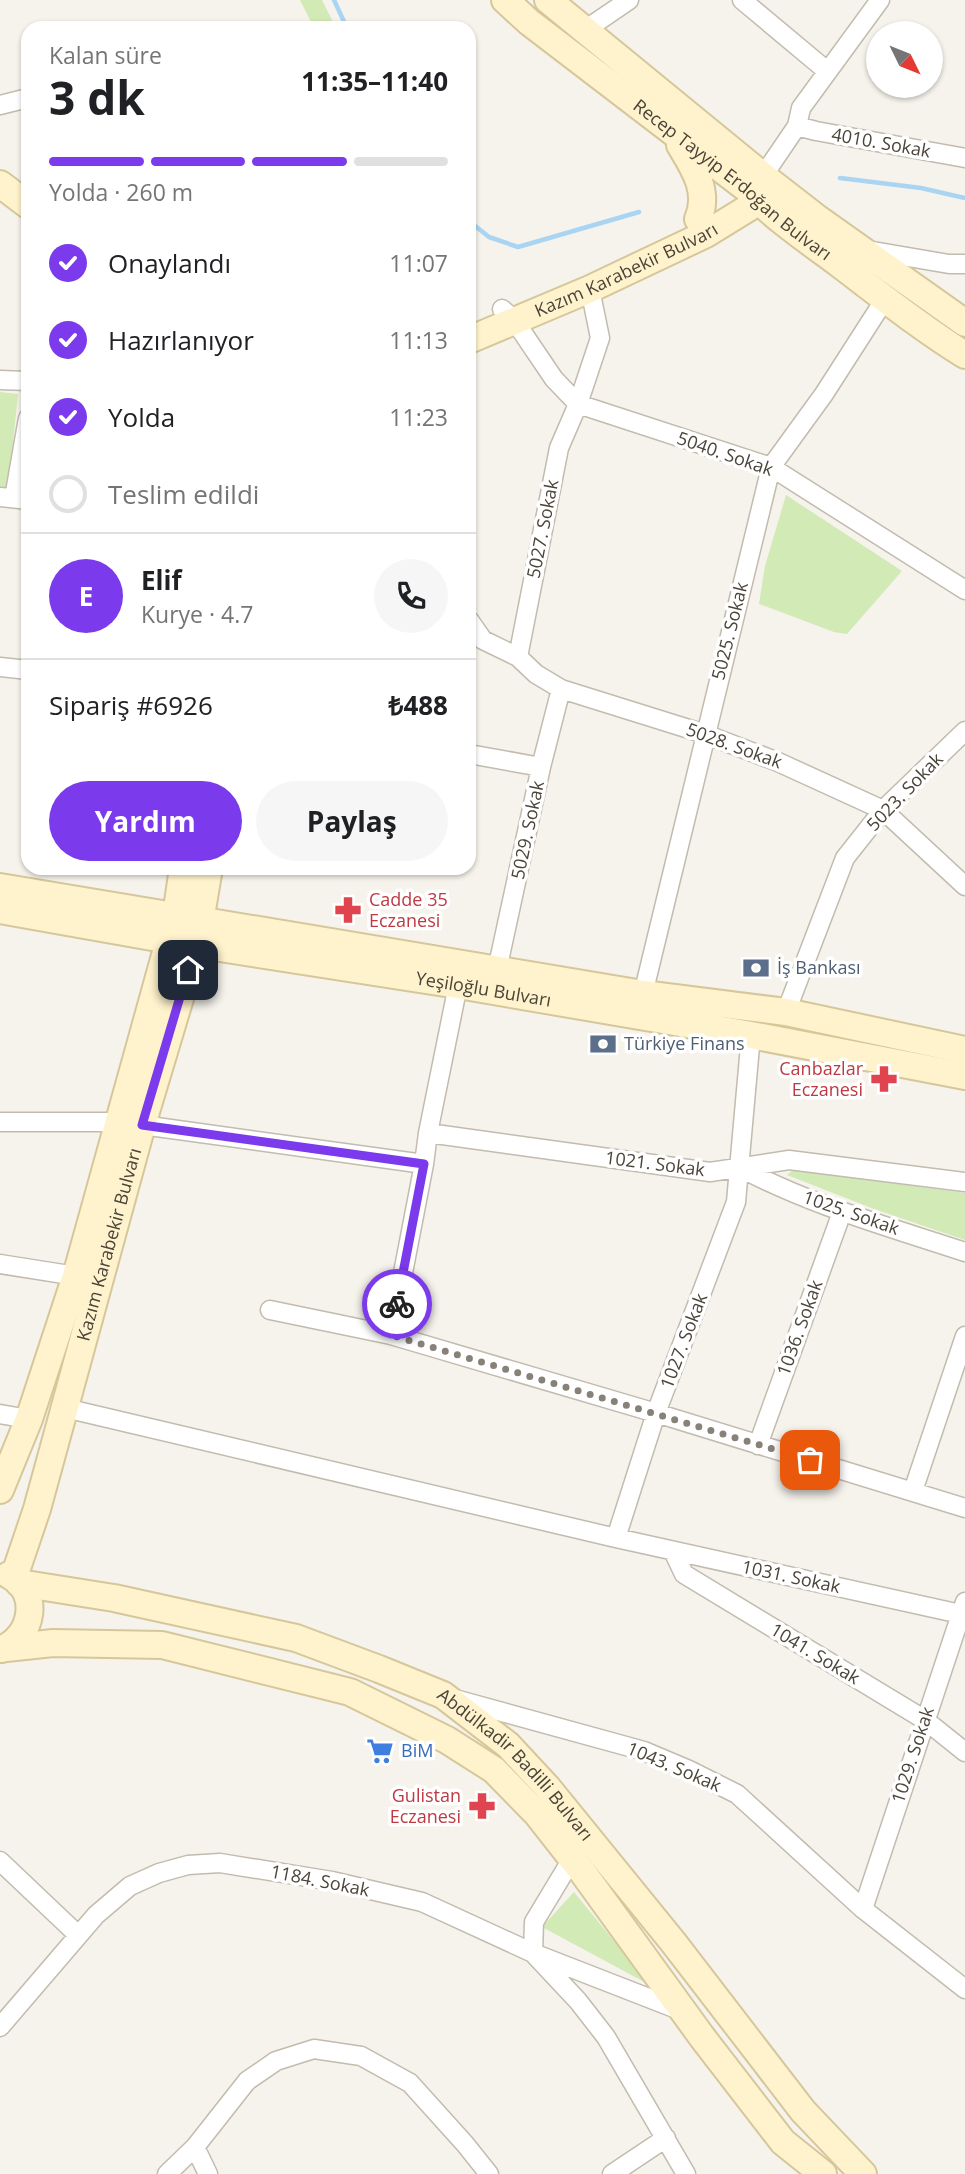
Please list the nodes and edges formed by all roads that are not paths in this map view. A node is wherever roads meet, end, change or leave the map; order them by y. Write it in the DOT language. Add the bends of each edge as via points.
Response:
graph roads {
  1 [pos="505,0"];
  2 [pos="548,0"];
  3 [pos="629,0"];
  4 [pos="742,0"];
  5 [pos="880,0"];
  6 [pos="585,30"];
  7 [pos="827,71"];
  8 [pos="21,100"];
  9 [pos="0,105"];
  10 [pos="797,126"];
  11 [pos="674,134"];
  12 [pos="965,158"];
  13 [pos="0,184"];
  14 [pos="760,188"];
  15 [pos="21,200"];
  16 [pos="698,219"];
  17 [pos="860,248"];
  18 [pos="965,264"];
  19 [pos="590,289"];
  20 [pos="885,299"];
  21 [pos="508,314"];
  22 [pos="476,322"];
  23 [pos="965,323"];
  24 [pos="476,335"];
  25 [pos="965,355"];
  26 [pos="0,380"];
  27 [pos="21,381"];
  28 [pos="578,404"];
  29 [pos="21,458"];
  30 [pos="771,467"];
  31 [pos="14,498"];
  32 [pos="965,590"];
  33 [pos="476,630"];
  34 [pos="518,657"];
  35 [pos="0,667"];
  36 [pos="21,669"];
  37 [pos="561,689"];
  38 [pos="965,731"];
  39 [pos="705,734"];
  40 [pos="476,755"];
  41 [pos="541,768"];
  42 [pos="883,810"];
  43 [pos="183,875"];
  44 [pos="206,875"];
  45 [pos="965,886"];
  46 [pos="0,887"];
  47 [pos="0,910"];
  48 [pos="185,930"];
  49 [pos="497,970"];
  50 [pos="458,985"];
  51 [pos="643,994"];
  52 [pos="786,1012"];
  53 [pos="751,1035"];
  54 [pos="965,1050"];
  55 [pos="965,1076"];
  56 [pos="0,1122"];
  57 [pos="131,1123"];
  58 [pos="428,1133"];
  59 [pos="424,1164"];
  60 [pos="739,1167"];
  61 [pos="965,1182"];
  62 [pos="842,1212"];
  63 [pos="965,1252"];
  64 [pos="0,1264"];
  65 [pos="76,1276"];
  66 [pos="270,1310"];
  67 [pos="391,1335"];
  68 [pos="965,1336"];
  69 [pos="65,1408"];
  70 [pos="0,1413"];
  71 [pos="656,1413"];
  72 [pos="29,1419"];
  73 [pos="758,1445"];
  74 [pos="0,1490"];
  75 [pos="913,1491"];
  76 [pos="965,1508"];
  77 [pos="617,1538"];
  78 [pos="673,1551"];
  79 [pos="11,1577"];
  80 [pos="964,1611"];
  81 [pos="3,1648"];
  82 [pos="443,1695"];
  83 [pos="925,1720"];
  84 [pos="965,1752"];
  85 [pos="572,1859"];
  86 [pos="0,1861"];
  87 [pos="863,1909"];
  88 [pos="78,1935"];
  89 [pos="533,1953"];
  90 [pos="965,1989"];
  91 [pos="682,2011"];
  92 [pos="0,2026"];
  93 [pos="666,2138"];
  94 [pos="195,2147"];
  95 [pos="167,2174"];
  96 [pos="208,2174"];
  97 [pos="489,2174"];
  98 [pos="612,2174"];
  99 [pos="686,2174"];
  100 [pos="823,2174"];
  101 [pos="863,2174"];
  1 -- 11 [label="main road, Recep Tayyip Erdoğan Bulvarı"];
  2 -- 6 [label="main road, Recep Tayyip Erdoğan Bulvarı"];
  3 -- 6 [label="street"];
  4 -- 7 [label="street"];
  5 -- 7 [label="street"];
  6 -- 14 [label="main road, Recep Tayyip Erdoğan Bulvarı"];
  7 -- 10 [label="street" via="801,108"];
  8 -- 9 [label="street"];
  10 -- 12 [label="street, 4010. Sokak"];
  10 -- 14 [label="street"];
  11 -- 14 [label="main road, Recep Tayyip Erdoğan Bulvarı"];
  11 -- 16 [label="main road" via="702,187"];
  13 -- 15 [label="main road"];
  14 -- 16 [label="main road, Kazım Karabekir Bulvarı"];
  14 -- 17 [label="main road, Recep Tayyip Erdoğan Bulvarı"];
  14 -- 19 [label="main road, Kazım Karabekir Bulvarı" via="706,234"];
  14 -- 20 [label="main road, Recep Tayyip Erdoğan Bulvarı"];
  16 -- 21 [label="main road, Kazım Karabekir Bulvarı"];
  17 -- 18 [label="street"];
  17 -- 23 [label="main road, Recep Tayyip Erdoğan Bulvarı"];
  19 -- 21 [label="main road, Kazım Karabekir Bulvarı"];
  19 -- 28 [label="street, 5027. Sokak" via="600,338"];
  20 -- 25 [label="main road, Recep Tayyip Erdoğan Bulvarı"];
  20 -- 30 [label="street, 5025. Sokak"];
  21 -- 22 [label="main road, Kazım Karabekir Bulvarı"];
  21 -- 24 [label="main road, Kazım Karabekir Bulvarı"];
  21 -- 28 [label="street, 5040. Sokak" via="554,379"];
  26 -- 27 [label="street"];
  28 -- 30 [label="street, 5040. Sokak"];
  28 -- 34 [label="street, 5027. Sokak" via="559,448"];
  29 -- 31 [label="street"];
  30 -- 32 [label="street, 5040. Sokak"];
  30 -- 39 [label="street, 5025. Sokak"];
  33 -- 34 [label="street, 5028. Sokak" via="483,640"];
  34 -- 37 [label="street, 5028. Sokak"];
  35 -- 36 [label="street"];
  37 -- 39 [label="street, 5028. Sokak"];
  37 -- 41 [label="street, 5029. Sokak"];
  38 -- 42 [label="street, 5023. Sokak"];
  39 -- 42 [label="street, 5028. Sokak"];
  39 -- 51 [label="street, 5025. Sokak"];
  40 -- 41 [label="street"];
  41 -- 49 [label="street, 5029. Sokak"];
  42 -- 45 [label="street, 5028. Sokak"];
  42 -- 52 [label="street, 5023. Sokak" via="845,858"];
  43 -- 48 [label="main road, Kazım Karabekir Bulvarı"];
  44 -- 48 [label="main road, Kazım Karabekir Bulvarı"];
  46 -- 48 [label="main road, Yeşiloğlu Bulvarı"];
  47 -- 48 [label="main road, Yeşiloğlu Bulvarı"];
  48 -- 49 [label="main road, Yeşiloğlu Bulvarı"];
  48 -- 50 [label="main road, Yeşiloğlu Bulvarı"];
  48 -- 57 [label="main road, Kazım Karabekir Bulvarı"];
  49 -- 51 [label="main road, Yeşiloğlu Bulvarı"];
  50 -- 53 [label="main road, Yeşiloğlu Bulvarı"];
  50 -- 58 [label="street"];
  51 -- 52 [label="main road, Yeşiloğlu Bulvarı"];
  52 -- 54 [label="main road, Yeşiloğlu Bulvarı"];
  53 -- 55 [label="main road, Yeşiloğlu Bulvarı"];
  53 -- 60 [label="street, 1027. Sokak"];
  56 -- 57 [label="street"];
  57 -- 59 [label="street"];
  57 -- 65 [label="main road, Kazım Karabekir Bulvarı" via="105,1166"];
  57 -- 69 [label="main road, Kazım Karabekir Bulvarı"];
  58 -- 59 [label="street"];
  58 -- 60 [label="street, 1021. Sokak" via="710,1171"];
  59 -- 67 [label="street"];
  60 -- 61 [label="street, 1021. Sokak" via="789,1160"];
  60 -- 62 [label="street, 1025. Sokak"];
  60 -- 71 [label="street, 1027. Sokak" via="736,1202"];
  62 -- 63 [label="street, 1025. Sokak"];
  62 -- 73 [label="street, 1036. Sokak"];
  64 -- 65 [label="street"];
  65 -- 72 [label="main road, Kazım Karabekir Bulvarı"];
  66 -- 67 [label="street"];
  67 -- 71 [label="street"];
  68 -- 75 [label="street"];
  69 -- 77 [label="street, 1031. Sokak"];
  69 -- 79 [label="main road, Kazım Karabekir Bulvarı" via="37,1509"];
  70 -- 72 [label="street"];
  71 -- 73 [label="street"];
  71 -- 77 [label="street, 1027. Sokak"];
  72 -- 74 [label="main road, Kazım Karabekir Bulvarı"];
  73 -- 75 [label="street"];
  75 -- 76 [label="street"];
  77 -- 78 [label="street, 1031. Sokak"];
  78 -- 80 [label="street, 1031. Sokak"];
  78 -- 83 [label="street, 1041. Sokak" via="684,1574"];
  79 -- 81 [label="main road" via="24,1588 30,1615 17,1640"];
  79 -- 82 [label="main road, Abdülkadir Badilli Bulvarı" via="296,1638"];
  80 -- 83 [label="street, 1029. Sokak"];
  81 -- 85 [label="main road, Abdülkadir Badilli Bulvarı" via="53,1643 162,1645 350,1692 494,1770"];
  82 -- 87 [label="street, 1043. Sokak" via="644,1751 737,1794"];
  82 -- 101 [label="main road, Abdülkadir Badilli Bulvarı" via="508,1745 547,1787 803,2111"];
  83 -- 84 [label="street, 1041. Sokak"];
  83 -- 87 [label="street, 1029. Sokak"];
  85 -- 89 [label="street" via="534,1922"];
  85 -- 91 [label="main road, Abdülkadir Badilli Bulvarı"];
  86 -- 88 [label="street"];
  87 -- 90 [label="street, 1043. Sokak"];
  88 -- 89 [label="street, 1184. Sokak" via="130,1886 159,1872 220,1863 422,1902"];
  88 -- 92 [label="street, 1184. Sokak"];
  89 -- 91 [label="street, 1184. Sokak"];
  89 -- 93 [label="street" via="606,2037"];
  91 -- 100 [label="main road, Abdülkadir Badilli Bulvarı" via="783,2142"];
  93 -- 98 [label="street"];
  93 -- 99 [label="street"];
  94 -- 95 [label="street"];
  94 -- 96 [label="street"];
  94 -- 97 [label="street" via="247,2081 276,2062 314,2049 361,2056 410,2083"];
}
